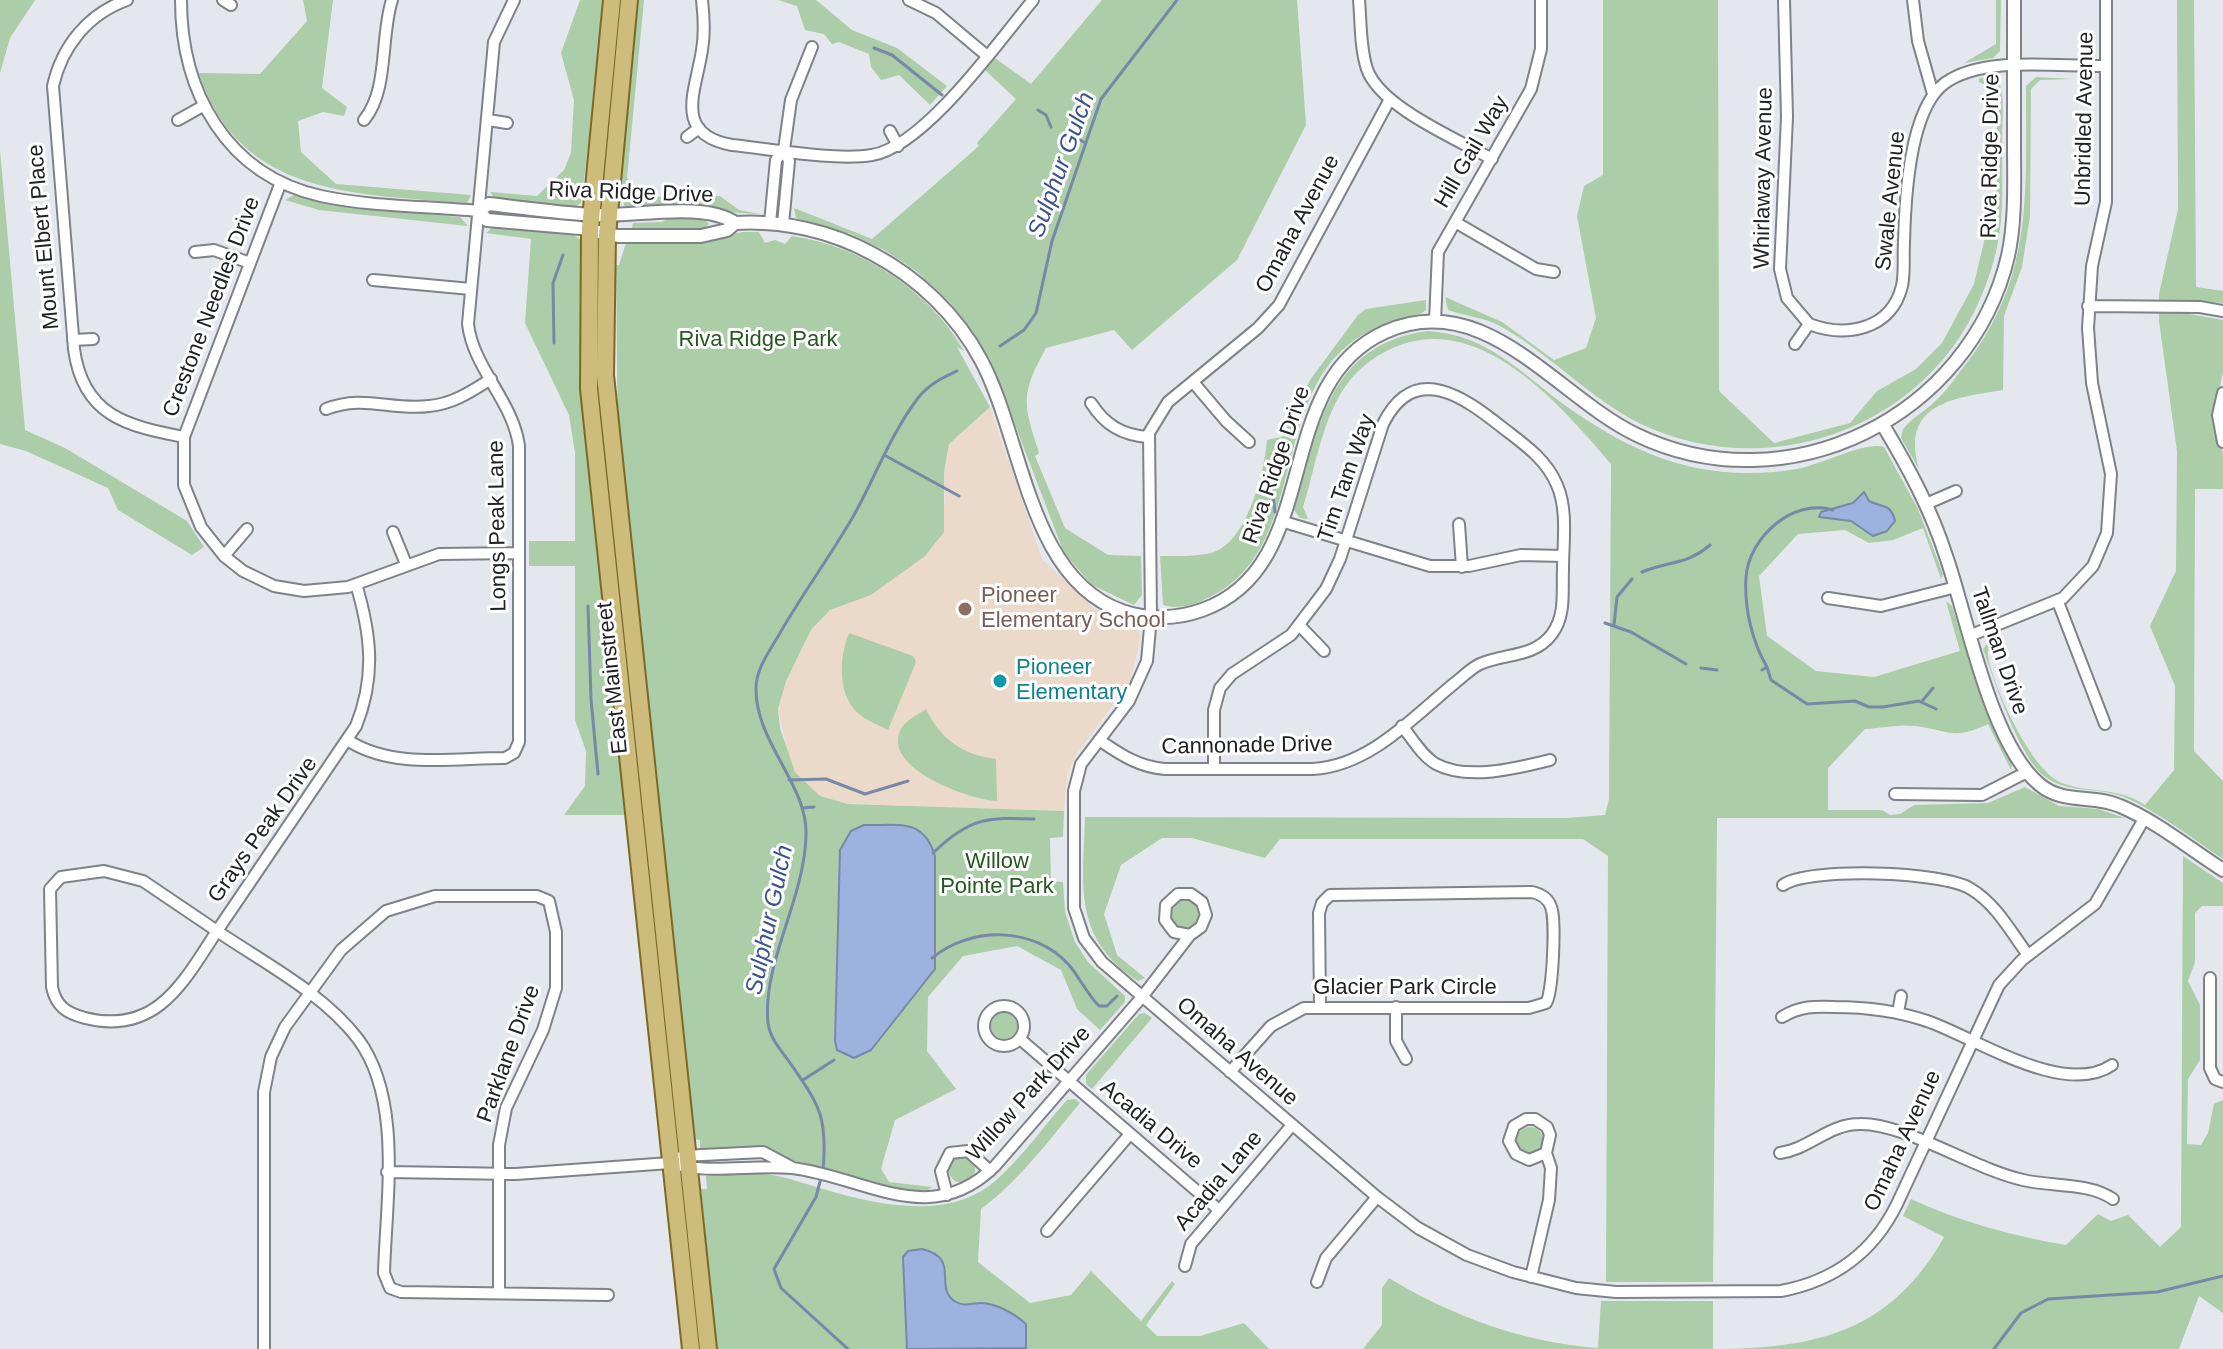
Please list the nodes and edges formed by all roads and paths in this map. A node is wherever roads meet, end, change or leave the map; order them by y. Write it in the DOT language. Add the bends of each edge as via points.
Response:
graph roads {
  1 [pos="127,0"];
  2 [pos="181,0"];
  3 [pos="392,0"];
  4 [pos="514,0"];
  5 [pos="612,0"];
  6 [pos="629,0"];
  7 [pos="702,0"];
  8 [pos="909,0"];
  9 [pos="1033,0"];
  10 [pos="1359,0"];
  11 [pos="1541,0"];
  12 [pos="1784,0"];
  13 [pos="1913,0"];
  14 [pos="2014,0"];
  15 [pos="2106,0"];
  16 [pos="812,47"];
  17 [pos="986,55"];
  18 [pos="2014,66"];
  19 [pos="2106,66"];
  20 [pos="1933,94"];
  21 [pos="1390,99"];
  22 [pos="203,106"];
  23 [pos="178,120"];
  24 [pos="364,120"];
  25 [pos="488,120"];
  26 [pos="507,123"];
  27 [pos="699,128"];
  28 [pos="890,131"];
  29 [pos="687,137"];
  30 [pos="898,146"];
  31 [pos="784,150"];
  32 [pos="1492,159"];
  33 [pos="281,182"];
  34 [pos="478,211"];
  35 [pos="597,220"];
  36 [pos="1455,222"];
  37 [pos="735,223"];
  38 [pos="776,224"];
  39 [pos="607,235"];
  40 [pos="195,252"];
  41 [pos="250,263"];
  42 [pos="1554,272"];
  43 [pos="373,280"];
  44 [pos="471,289"];
  45 [pos="2088,306"];
  46 [pos="2223,311"];
  47 [pos="1435,322"];
  48 [pos="1809,324"];
  49 [pos="93,339"];
  50 [pos="73,340"];
  51 [pos="1795,344"];
  52 [pos="491,379"];
  53 [pos="1193,382"];
  54 [pos="2223,393"];
  55 [pos="1091,403"];
  56 [pos="326,409"];
  57 [pos="1883,425"];
  58 [pos="184,437"];
  59 [pos="1148,437"];
  60 [pos="1249,442"];
  61 [pos="2223,442"];
  62 [pos="1956,491"];
  63 [pos="1926,504"];
  64 [pos="1281,521"];
  65 [pos="1459,524"];
  66 [pos="247,529"];
  67 [pos="393,532"];
  68 [pos="1346,541"];
  69 [pos="519,553"];
  70 [pos="224,556"];
  71 [pos="1563,556"];
  72 [pos="406,564"];
  73 [pos="1462,567"];
  74 [pos="356,584"];
  75 [pos="1956,587"];
  76 [pos="1828,598"];
  77 [pos="2058,602"];
  78 [pos="1151,617"];
  79 [pos="1300,626"];
  80 [pos="1554,631"];
  81 [pos="1969,636"];
  82 [pos="1324,651"];
  83 [pos="2105,724"];
  84 [pos="1402,726"];
  85 [pos="1099,740"];
  86 [pos="349,741"];
  87 [pos="1550,760"];
  88 [pos="1214,769"];
  89 [pos="2027,772"];
  90 [pos="1895,794"];
  91 [pos="2144,819"];
  92 [pos="2223,870"];
  93 [pos="1783,885"];
  94 [pos="217,931"];
  95 [pos="1190,935"];
  96 [pos="2028,955"];
  97 [pos="2210,978"];
  98 [pos="309,994"];
  99 [pos="1901,996"];
  100 [pos="1142,997"];
  101 [pos="1320,1007"];
  102 [pos="1396,1007"];
  103 [pos="1898,1013"];
  104 [pos="1782,1017"];
  105 [pos="1020,1039"];
  106 [pos="1972,1041"];
  107 [pos="1406,1059"];
  108 [pos="2112,1065"];
  109 [pos="1230,1072"];
  110 [pos="1069,1081"];
  111 [pos="2223,1082"];
  112 [pos="1292,1125"];
  113 [pos="1130,1134"];
  114 [pos="1925,1144"];
  115 [pos="1546,1153"];
  116 [pos="1780,1153"];
  117 [pos="686,1161"];
  118 [pos="670,1163"];
  119 [pos="793,1168"];
  120 [pos="990,1171"];
  121 [pos="387,1172"];
  122 [pos="499,1174"];
  123 [pos="947,1195"];
  124 [pos="1377,1197"];
  125 [pos="2113,1199"];
  126 [pos="1219,1210"];
  127 [pos="1047,1231"];
  128 [pos="1185,1266"];
  129 [pos="1531,1277"];
  130 [pos="1317,1282"];
  131 [pos="499,1293"];
  132 [pos="608,1295"];
  133 [pos="264,1349"];
  134 [pos="691,1349"];
  135 [pos="708,1349"];
  1 -- 50 [label="street, Mount Elbert Place" via="80,31 53,86"];
  2 -- 22 [label="street, Riva Ridge Drive" via="185,54"];
  3 -- 24 [label="street" via="377,98"];
  4 -- 25 [label="street, Longs Peak Lane" via="495,37"];
  5 -- 35 [label="main road, East Mainstreet"];
  6 -- 35 [label="main road, East Mainstreet"];
  7 -- 27 [label="street" via="703,46 691,103"];
  8 -- 17 [label="street" via="936,13"];
  9 -- 17 [label="street"];
  10 -- 21 [label="street" via="1365,63 1376,86"];
  11 -- 32 [label="street, Hill Gail Way" via="1535,78"];
  12 -- 48 [label="street, Whirlaway Avenue" via="1787,117 1780,269 1787,298"];
  13 -- 20 [label="street"];
  14 -- 18 [label="street, Riva Ridge Drive"];
  15 -- 19 [label="street, Unbridled Avenue"];
  16 -- 31 [label="street" via="791,100"];
  17 -- 30 [label="street" via="934,115"];
  18 -- 19 [label="street"];
  18 -- 20 [label="street" via="1968,70"];
  18 -- 57 [label="street, Riva Ridge Drive" via="2013,220 1998,289 1977,332 1952,366"];
  19 -- 45 [label="street, Unbridled Avenue" via="2106,202"];
  20 -- 48 [label="street, Swale Avenue" via="1919,123 1906,205 1903,281 1896,299 1883,317 1858,330"];
  21 -- 32 [label="street"];
  21 -- 53 [label="street, Omaha Avenue" via="1279,305"];
  22 -- 23 [label="street"];
  22 -- 33 [label="street, Riva Ridge Drive" via="231,146"];
  25 -- 26 [label="street"];
  25 -- 34 [label="street, Longs Peak Lane"];
  27 -- 29 [label="street"];
  27 -- 31 [label="street" via="715,141"];
  28 -- 30 [label="street"];
  30 -- 31 [label="street" via="862,156"];
  31 -- 38 [label="street" via="776,160"];
  32 -- 36 [label="street, Hill Gail Way"];
  33 -- 34 [label="street, Riva Ridge Drive" via="330,197"];
  33 -- 41 [label="street, Crestone Needles Drive"];
  34 -- 35 [label="street, Riva Ridge Drive" via="489,204"];
  34 -- 44 [label="street, Longs Peak Lane"];
  35 -- 37 [label="street, Riva Ridge Drive" via="705,213"];
  35 -- 39 [label="main road, East Mainstreet"];
  35 -- 118 [label="main road, East Mainstreet" via="587,337 591,416"];
  36 -- 42 [label="street" via="1536,269"];
  36 -- 47 [label="street, Hill Gail Way" via="1437,260"];
  37 -- 38 [label="street, Riva Ridge Drive"];
  37 -- 39 [label="street, Riva Ridge Drive" via="701,236"];
  38 -- 78 [label="street, Riva Ridge Drive" via="831,236 869,252 939,303 983,365 1059,562 1097,599"];
  39 -- 117 [label="main road, East Mainstreet" via="607,408"];
  40 -- 41 [label="street" via="214,250"];
  41 -- 58 [label="street, Crestone Needles Drive"];
  43 -- 44 [label="street"];
  44 -- 52 [label="street, Longs Peak Lane" via="470,335"];
  45 -- 46 [label="street"];
  45 -- 77 [label="street, Unbridled Avenue" via="2090,370 2111,474 2110,514 2093,566"];
  47 -- 57 [label="street, Riva Ridge Drive" via="1493,335 1619,426 1691,454 1786,459 1835,447"];
  47 -- 64 [label="street, Riva Ridge Drive" via="1375,337 1333,374 1316,407"];
  48 -- 51 [label="street"];
  49 -- 50 [label="street"];
  50 -- 58 [label="street, Mount Elbert Place" via="81,378 102,407 129,426"];
  52 -- 56 [label="street" via="443,404 352,401"];
  52 -- 69 [label="street, Longs Peak Lane" via="518,439"];
  53 -- 59 [label="street, Omaha Avenue" via="1163,407"];
  53 -- 60 [label="street"];
  54 -- 61 [label="street" via="2218,415"];
  55 -- 59 [label="street" via="1117,430"];
  57 -- 63 [label="street, Tallman Drive"];
  58 -- 70 [label="street, Crestone Needles Drive" via="188,500"];
  59 -- 78 [label="street, Omaha Avenue"];
  62 -- 63 [label="street"];
  63 -- 75 [label="street, Tallman Drive"];
  64 -- 68 [label="street"];
  64 -- 78 [label="street, Riva Ridge Drive" via="1261,566 1228,598 1183,616"];
  65 -- 73 [label="street"];
  66 -- 70 [label="street"];
  67 -- 72 [label="street"];
  68 -- 71 [label="street, Tim Tam Way" via="1387,416 1412,395 1442,390 1467,399 1547,467 1562,504"];
  68 -- 73 [label="street" via="1422,564"];
  68 -- 79 [label="street, Tim Tam Way" via="1326,589"];
  69 -- 72 [label="street, Crestone Needles Drive" via="445,553"];
  69 -- 86 [label="street, Longs Peak Lane" via="517,757 397,758 376,755"];
  70 -- 74 [label="street, Crestone Needles Drive" via="259,580 291,589 325,591"];
  71 -- 73 [label="street" via="1521,555"];
  71 -- 80 [label="street, Tim Tam Way" via="1562,610"];
  72 -- 74 [label="street, Crestone Needles Drive"];
  74 -- 86 [label="street, Grays Peak Drive" via="368,624 371,661 362,711"];
  75 -- 76 [label="street" via="1881,606"];
  75 -- 81 [label="street, Tallman Drive"];
  77 -- 81 [label="street, Unbridled Avenue"];
  77 -- 83 [label="street"];
  78 -- 85 [label="street, Omaha Avenue" via="1143,674"];
  79 -- 82 [label="street"];
  79 -- 88 [label="street, Tim Tam Way" via="1220,688 1214,710"];
  80 -- 84 [label="street, Cannonade Drive" via="1533,649 1473,669"];
  81 -- 89 [label="street, Tallman Drive" via="1994,709"];
  84 -- 87 [label="street" via="1428,758 1450,769 1502,770"];
  84 -- 88 [label="street, Cannonade Drive" via="1340,766"];
  85 -- 88 [label="street, Cannonade Drive" via="1144,766"];
  85 -- 100 [label="street, Omaha Avenue" via="1081,764 1074,786 1074,908 1090,949"];
  86 -- 94 [label="street, Grays Peak Drive"];
  89 -- 90 [label="street" via="1982,795"];
  89 -- 91 [label="street, Tallman Drive" via="2055,794 2108,802"];
  91 -- 92 [label="street, Tallman Drive"];
  91 -- 96 [label="street, Omaha Avenue" via="2095,904"];
  93 -- 96 [label="street" via="1804,875 1924,875 1952,880 1984,898"];
  94 -- 94 [label="street" via="143,881 104,871 61,877 48,899 55,1000 64,1010 94,1020 137,1017 157,1009 182,984"];
  94 -- 98 [label="street, Grays Peak Drive"];
  95 -- 95 [label="street" via="1201,927 1205,910 1199,898 1182,893 1168,901 1165,920 1174,932"];
  95 -- 100 [label="street, Willow Park Drive"];
  96 -- 106 [label="street, Omaha Avenue" via="1999,985"];
  97 -- 111 [label="street" via="2210,1068"];
  98 -- 121 [label="street, Grays Peak Drive" via="356,1037 374,1065 385,1098"];
  98 -- 122 [label="street, Parklane Drive" via="360,931 401,904 450,896 537,896 549,901 556,932 556,988 543,1030 506,1108"];
  98 -- 133 [label="street, Parklane Drive" via="278,1040 264,1092"];
  99 -- 103 [label="street"];
  100 -- 109 [label="street, Omaha Avenue"];
  100 -- 110 [label="street, Willow Park Drive"];
  101 -- 102 [label="street, Glacier Park Circle"];
  101 -- 102 [label="street, Glacier Park Circle" via="1319,913 1327,897 1538,893 1546,898 1552,910 1551,993 1546,1003"];
  101 -- 109 [label="street, Glacier Park Circle" via="1281,1018"];
  102 -- 107 [label="street" via="1396,1041"];
  103 -- 104 [label="street" via="1803,1007"];
  103 -- 106 [label="street"];
  105 -- 105 [label="street" via="1024,1025 1018,1011 1005,1005 988,1013 984,1030 991,1042 1009,1046"];
  105 -- 110 [label="street, Acadia Drive"];
  106 -- 108 [label="street" via="2060,1072 2093,1075"];
  106 -- 114 [label="street, Omaha Avenue"];
  109 -- 112 [label="street, Omaha Avenue"];
  110 -- 113 [label="street, Acadia Drive"];
  110 -- 120 [label="street, Willow Park Drive"];
  112 -- 124 [label="street, Omaha Avenue"];
  112 -- 126 [label="street, Acadia Lane"];
  113 -- 126 [label="street, Acadia Drive"];
  113 -- 127 [label="street"];
  114 -- 116 [label="street" via="1885,1127 1859,1124"];
  114 -- 125 [label="street" via="2006,1176 2097,1190"];
  114 -- 129 [label="street, Omaha Avenue" via="1891,1218 1875,1240 1846,1267 1812,1284 1774,1292 1616,1292"];
  115 -- 115 [label="street" via="1551,1140 1543,1123 1531,1119 1514,1126 1509,1141 1516,1154 1533,1160"];
  115 -- 129 [label="street" via="1551,1168 1549,1200"];
  117 -- 118 [label="street, Willow Park Drive"];
  117 -- 119 [label="street, Willow Park Drive"];
  117 -- 119 [label="street, Willow Park Drive" via="763,1152"];
  117 -- 135 [label="main road, East Mainstreet"];
  118 -- 122 [label="street, Willow Park Drive"];
  118 -- 134 [label="main road, East Mainstreet"];
  119 -- 123 [label="street, Willow Park Drive" via="906,1197"];
  120 -- 123 [label="street, Willow Park Drive"];
  120 -- 123 [label="street" via="968,1151 950,1153 941,1171"];
  121 -- 122 [label="street, Willow Park Drive"];
  121 -- 131 [label="street, Grays Peak Drive" via="384,1273 390,1288"];
  122 -- 131 [label="street, Parklane Drive"];
  124 -- 129 [label="street, Omaha Avenue" via="1451,1247"];
  124 -- 130 [label="street" via="1326,1258"];
  126 -- 128 [label="street, Acadia Lane" via="1188,1249"];
  131 -- 132 [label="street, Grays Peak Drive"];
}
